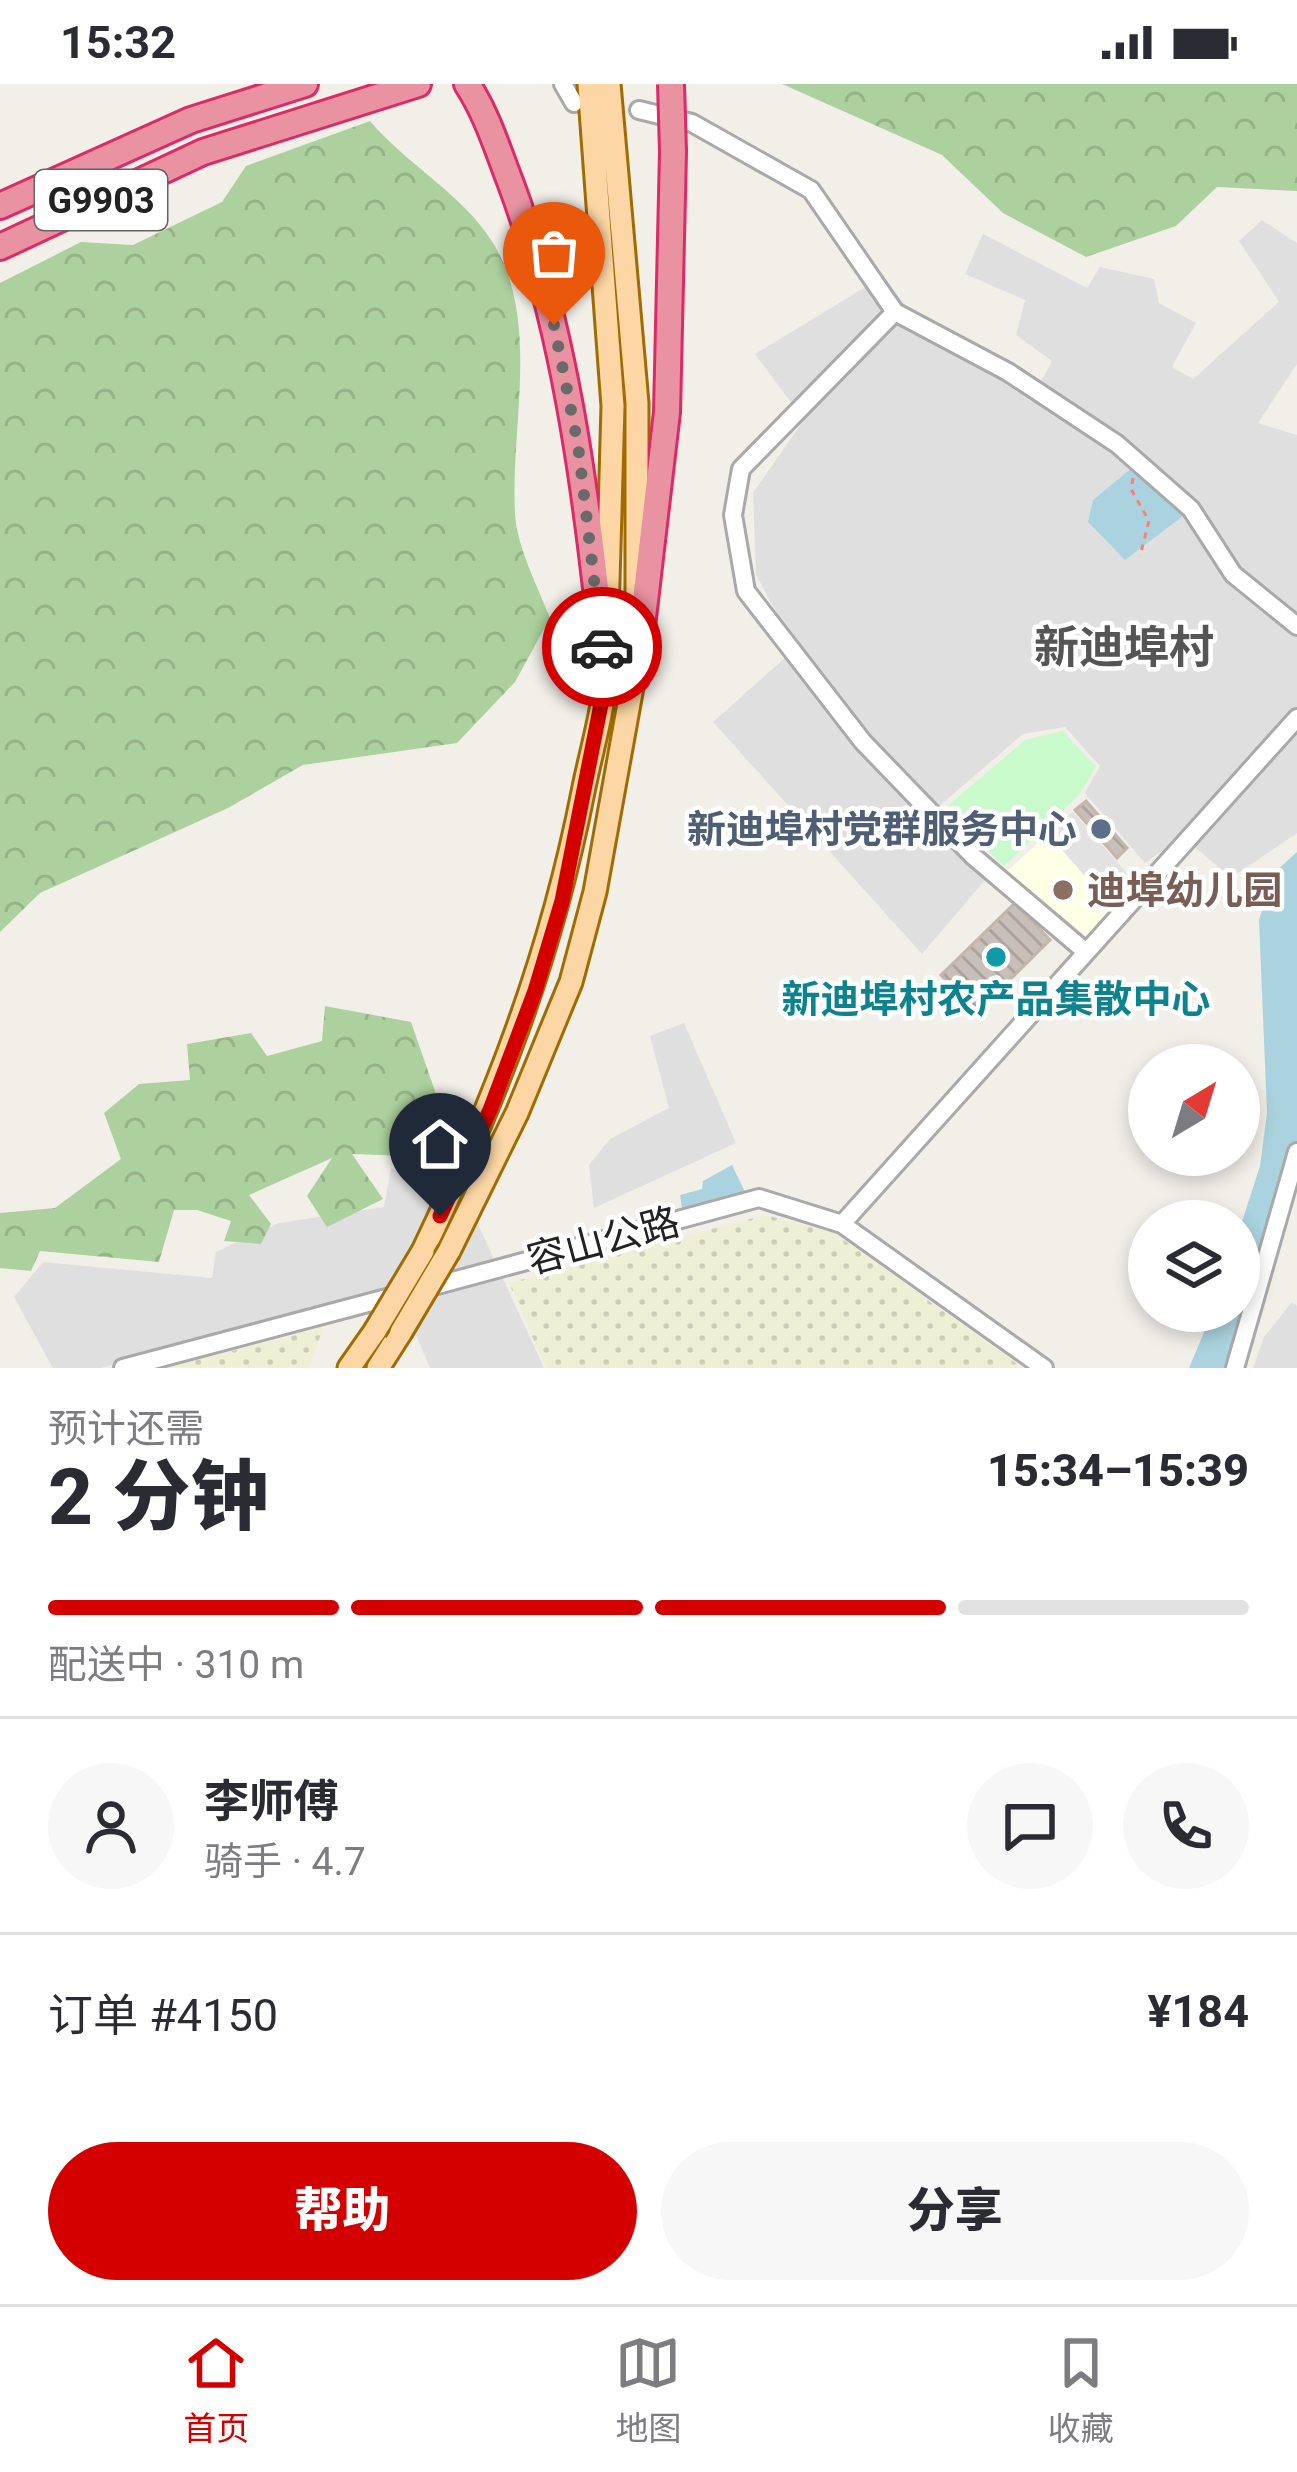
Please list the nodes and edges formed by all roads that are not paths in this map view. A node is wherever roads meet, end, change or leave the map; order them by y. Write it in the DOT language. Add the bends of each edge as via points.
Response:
graph roads {
  1 [pos="305,84"];
  2 [pos="418,84"];
  3 [pos="466,84"];
  4 [pos="562,84"];
  5 [pos="589,84"];
  6 [pos="609,84"];
  7 [pos="671,84"];
  8 [pos="574,103"];
  9 [pos="639,110"];
  10 [pos="0,206"];
  11 [pos="0,247"];
  12 [pos="895,312"];
  13 [pos="1297,626"];
  14 [pos="636,678"];
  15 [pos="606,679"];
  16 [pos="1297,718"];
  17 [pos="1086,952"];
  18 [pos="1297,1152"];
  19 [pos="842,1224"];
  20 [pos="123,1368"];
  21 [pos="349,1368"];
  22 [pos="378,1368"];
  23 [pos="1044,1368"];
  24 [pos="1235,1368"];
  1 -- 10 [label="highway, G9903" via="191,120"];
  2 -- 11 [label="highway, G9903" via="203,152"];
  3 -- 15 [label="highway" via="524,220 554,325 578,445"];
  4 -- 8 [label="street"];
  5 -- 15 [label="main road" via="613,406"];
  6 -- 14 [label="main road" via="637,403"];
  7 -- 14 [label="highway, bridge" via="667,412"];
  9 -- 12 [label="street" via="692,123 811,190"];
  12 -- 13 [label="street" via="1008,372 1136,459 1191,509 1233,574"];
  12 -- 17 [label="street" via="741,469 733,515 746,591 863,742 973,856"];
  14 -- 22 [label="main road, bridge" via="571,982 518,1113"];
  15 -- 21 [label="main road, bridge" via="562,901 535,991 423,1251"];
  16 -- 17 [label="street"];
  17 -- 19 [label="street"];
  18 -- 24 [label="street"];
  19 -- 20 [label="street, 容山公路" via="758,1198"];
  19 -- 23 [label="street, 容山公路"];
}
